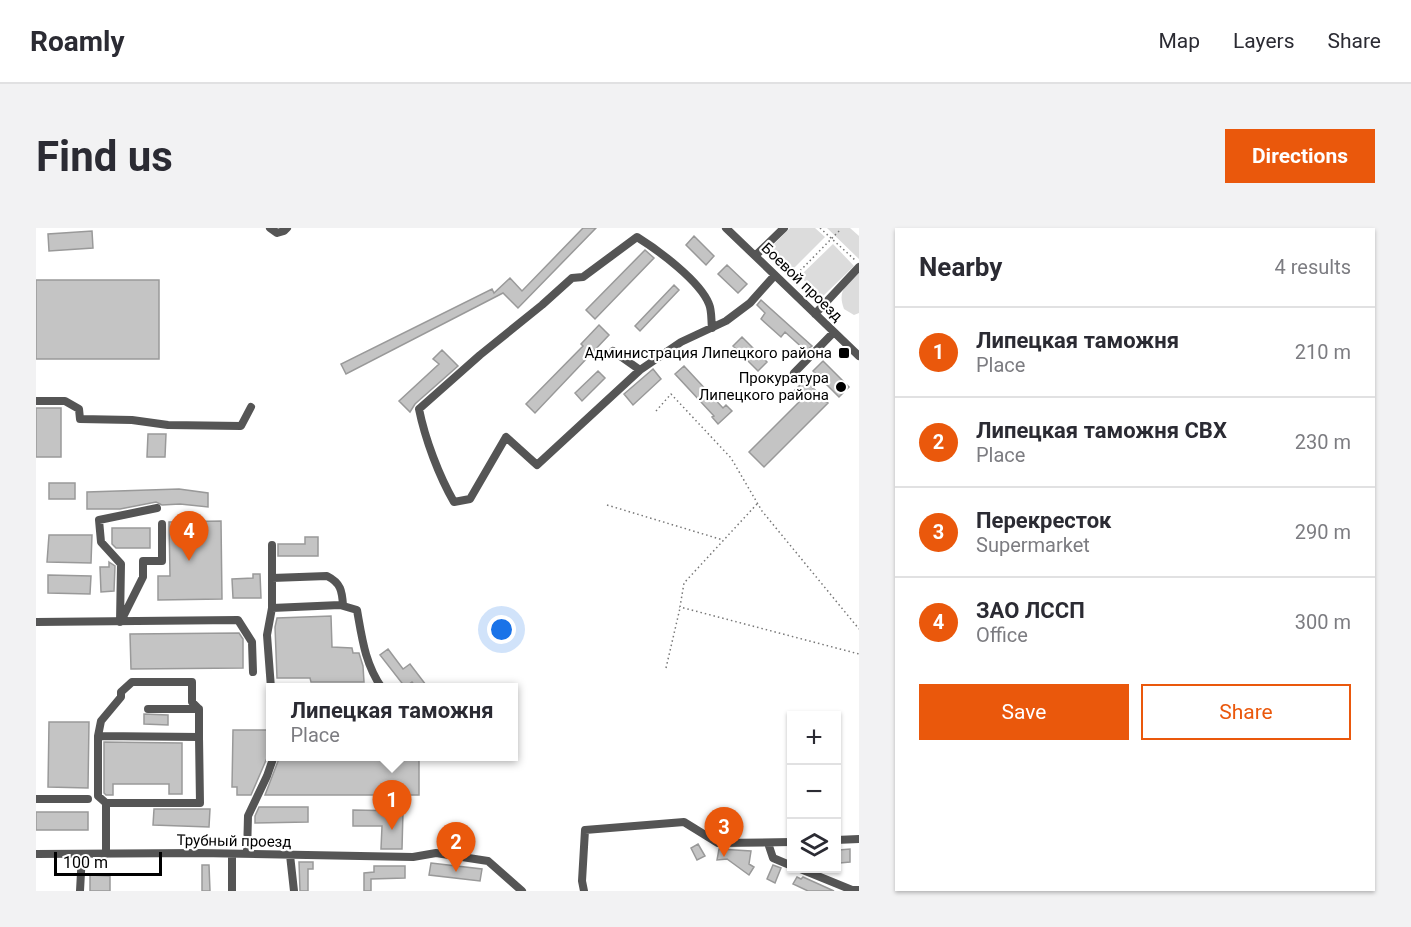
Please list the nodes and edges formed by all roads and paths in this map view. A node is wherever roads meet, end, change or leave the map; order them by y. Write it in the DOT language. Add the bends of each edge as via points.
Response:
graph roads {
  1 [pos="270,228"];
  2 [pos="287,228"];
  3 [pos="726,228"];
  4 [pos="784,228"];
  5 [pos="820,228"];
  6 [pos="841,229"];
  7 [pos="755,256"];
  8 [pos="857,264"];
  9 [pos="775,275"];
  10 [pos="794,277"];
  11 [pos="815,314"];
  12 [pos="712,328"];
  13 [pos="834,332"];
  14 [pos="613,351"];
  15 [pos="859,356"];
  16 [pos="640,370"];
  17 [pos="794,373"];
  18 [pos="36,401"];
  19 [pos="251,407"];
  20 [pos="656,411"];
  21 [pos="758,504"];
  22 [pos="607,505"];
  23 [pos="158,508"];
  24 [pos="162,525"];
  25 [pos="724,540"];
  26 [pos="272,545"];
  27 [pos="272,578"];
  28 [pos="343,606"];
  29 [pos="680,607"];
  30 [pos="272,608"];
  31 [pos="36,622"];
  32 [pos="120,622"];
  33 [pos="859,629"];
  34 [pos="859,654"];
  35 [pos="666,668"];
  36 [pos="254,672"];
  37 [pos="271,683"];
  38 [pos="379,683"];
  39 [pos="148,709"];
  40 [pos="199,709"];
  41 [pos="98,736"];
  42 [pos="199,736"];
  43 [pos="272,761"];
  44 [pos="36,799"];
  45 [pos="88,799"];
  46 [pos="106,803"];
  47 [pos="859,839"];
  48 [pos="841,840"];
  49 [pos="787,842"];
  50 [pos="768,843"];
  51 [pos="36,854"];
  52 [pos="82,854"];
  53 [pos="106,854"];
  54 [pos="232,854"];
  55 [pos="247,854"];
  56 [pos="290,855"];
  57 [pos="787,864"];
  58 [pos="810,873"];
  59 [pos="859,890"];
  60 [pos="81,891"];
  61 [pos="232,891"];
  62 [pos="294,891"];
  63 [pos="522,891"];
  64 [pos="584,891"];
  1 -- 2 [label="street" via="277,233"];
  3 -- 7 [label="street, Боевой проезд"];
  4 -- 7 [label="street"];
  5 -- 8 [label="path"];
  6 -- 10 [label="path"];
  7 -- 9 [label="street, Боевой проезд"];
  8 -- 11 [label="street"];
  9 -- 11 [label="street, Боевой проезд"];
  9 -- 12 [label="street" via="750,303"];
  11 -- 13 [label="street, Боевой проезд"];
  12 -- 16 [label="street" via="681,342"];
  12 -- 16 [label="street" via="709,304 695,285 664,254 637,237 583,277 572,278 420,409 453,502 470,499 506,437 537,465"];
  13 -- 15 [label="street, Боевой проезд"];
  13 -- 17 [label="street"];
  14 -- 16 [label="street"];
  18 -- 19 [label="street" via="65,401 79,409 80,419 132,420 168,426 241,426"];
  20 -- 21 [label="path" via="671,394 731,459"];
  21 -- 25 [label="path"];
  21 -- 33 [label="path"];
  22 -- 25 [label="path"];
  23 -- 32 [label="street" via="99,520 101,542 121,564"];
  24 -- 32 [label="street" via="162,561 143,561 143,577"];
  25 -- 29 [label="path" via="684,583"];
  26 -- 27 [label="street"];
  27 -- 28 [label="street" via="327,576 342,589"];
  27 -- 30 [label="street"];
  28 -- 30 [label="street"];
  28 -- 38 [label="street" via="357,610 362,643"];
  29 -- 34 [label="path"];
  29 -- 35 [label="path"];
  30 -- 37 [label="street" via="267,635"];
  31 -- 32 [label="street"];
  32 -- 36 [label="street" via="238,620 252,642"];
  39 -- 40 [label="street"];
  40 -- 41 [label="street" via="192,702 192,682 132,682 101,721"];
  40 -- 42 [label="street"];
  41 -- 42 [label="street"];
  41 -- 46 [label="street" via="98,796"];
  42 -- 46 [label="street" via="200,803"];
  43 -- 55 [label="street" via="248,816"];
  44 -- 45 [label="street"];
  46 -- 53 [label="street"];
  47 -- 48 [label="street"];
  49 -- 50 [label="street"];
  50 -- 57 [label="street" via="773,858"];
  50 -- 64 [label="street" via="718,843 684,822 585,830"];
  51 -- 52 [label="street, Трубный проезд"];
  52 -- 53 [label="street, Трубный проезд"];
  52 -- 60 [label="street"];
  53 -- 54 [label="street, Трубный проезд"];
  54 -- 55 [label="street, Трубный проезд"];
  54 -- 61 [label="street"];
  55 -- 56 [label="street, Трубный проезд"];
  56 -- 62 [label="street"];
  56 -- 63 [label="street, Трубный проезд" via="413,857 436,853 488,861"];
  58 -- 59 [label="street" via="852,891"];
}
